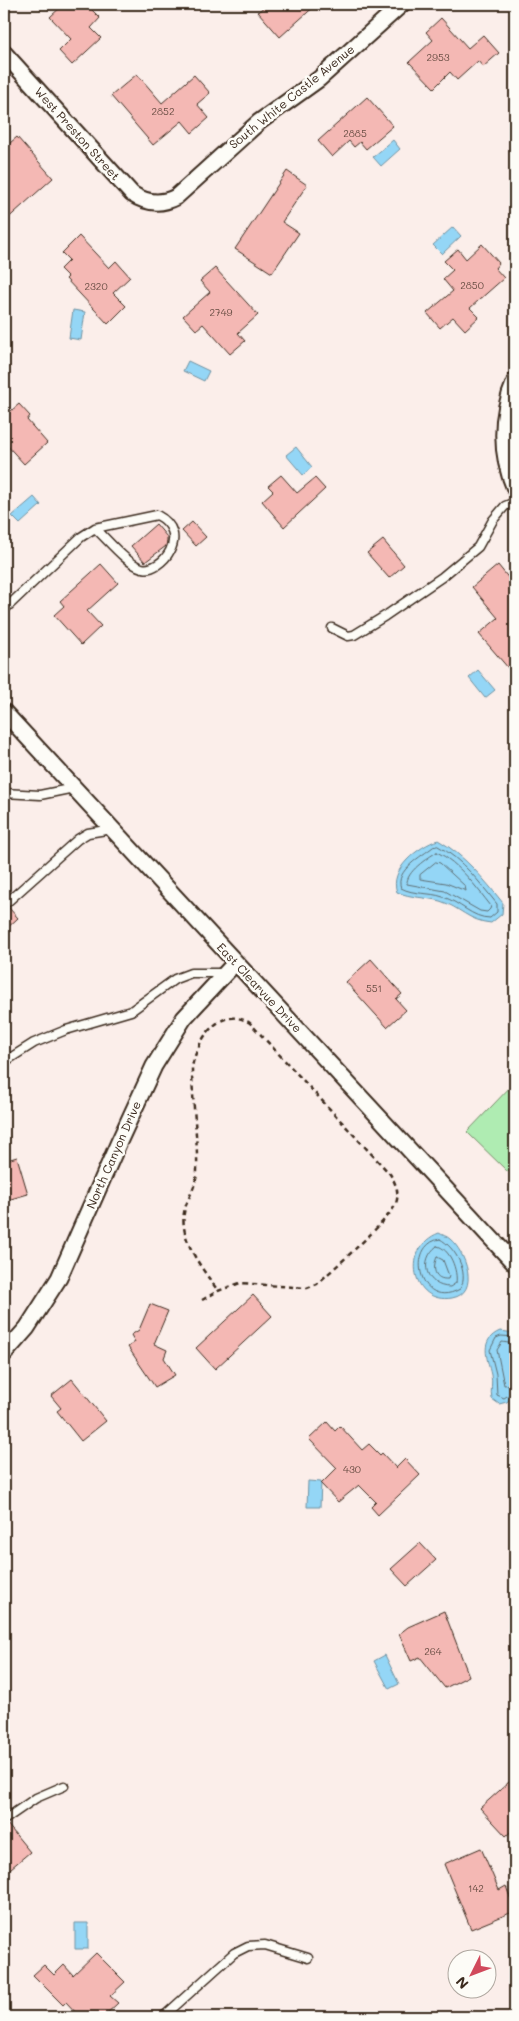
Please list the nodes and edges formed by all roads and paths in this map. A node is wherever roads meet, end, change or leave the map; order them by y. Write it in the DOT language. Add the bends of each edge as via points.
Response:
graph roads {
  1 [pos="402,4"];
  2 [pos="4,53"];
  3 [pos="156,202"];
  4 [pos="515,381"];
  5 [pos="515,489"];
  6 [pos="515,502"];
  7 [pos="95,528"];
  8 [pos="4,610"];
  9 [pos="332,628"];
  10 [pos="4,712"];
  11 [pos="74,788"];
  12 [pos="4,793"];
  13 [pos="112,829"];
  14 [pos="4,905"];
  15 [pos="231,968"];
  16 [pos="4,1062"];
  17 [pos="515,1264"];
  18 [pos="218,1291"];
  19 [pos="202,1300"];
  20 [pos="4,1354"];
  21 [pos="64,1786"];
  22 [pos="4,1820"];
  23 [pos="308,1958"];
  24 [pos="163,2017"];
  1 -- 3 [label="street, South White Castle Avenue" via="319,79 259,122 176,197"];
  2 -- 3 [label="street, West Preston Street" via="132,194 143,201"];
  4 -- 5 [label="street" via="504,416 504,448"];
  6 -- 9 [label="lane" via="505,506 493,520 478,547 442,577 354,635 348,636"];
  7 -- 7 [label="lane" via="158,515 170,526 175,536 174,545 150,569 143,569 133,564"];
  7 -- 8 [label="lane" via="81,537"];
  10 -- 11 [label="street, East Clearvue Drive"];
  11 -- 12 [label="lane" via="40,795"];
  11 -- 13 [label="street, East Clearvue Drive"];
  13 -- 14 [label="lane" via="88,833 78,839"];
  13 -- 15 [label="street, East Clearvue Drive"];
  15 -- 16 [label="lane" via="191,973 175,979 131,1011 66,1030 34,1043"];
  15 -- 17 [label="street, East Clearvue Drive"];
  15 -- 20 [label="street, North Canyon Drive" via="184,1018 154,1066 59,1278 27,1328"];
  18 -- 18 [label="path" via="192,1251 185,1233 185,1208 198,1173 192,1067 195,1051 207,1031 221,1021 238,1019 250,1023 390,1174 398,1195 387,1218 317,1284 307,1288 240,1283"];
  18 -- 19 [label="path"];
  21 -- 22 [label="lane" via="36,1798"];
  23 -- 24 [label="lane" via="266,1944 248,1946 234,1953"];
}
